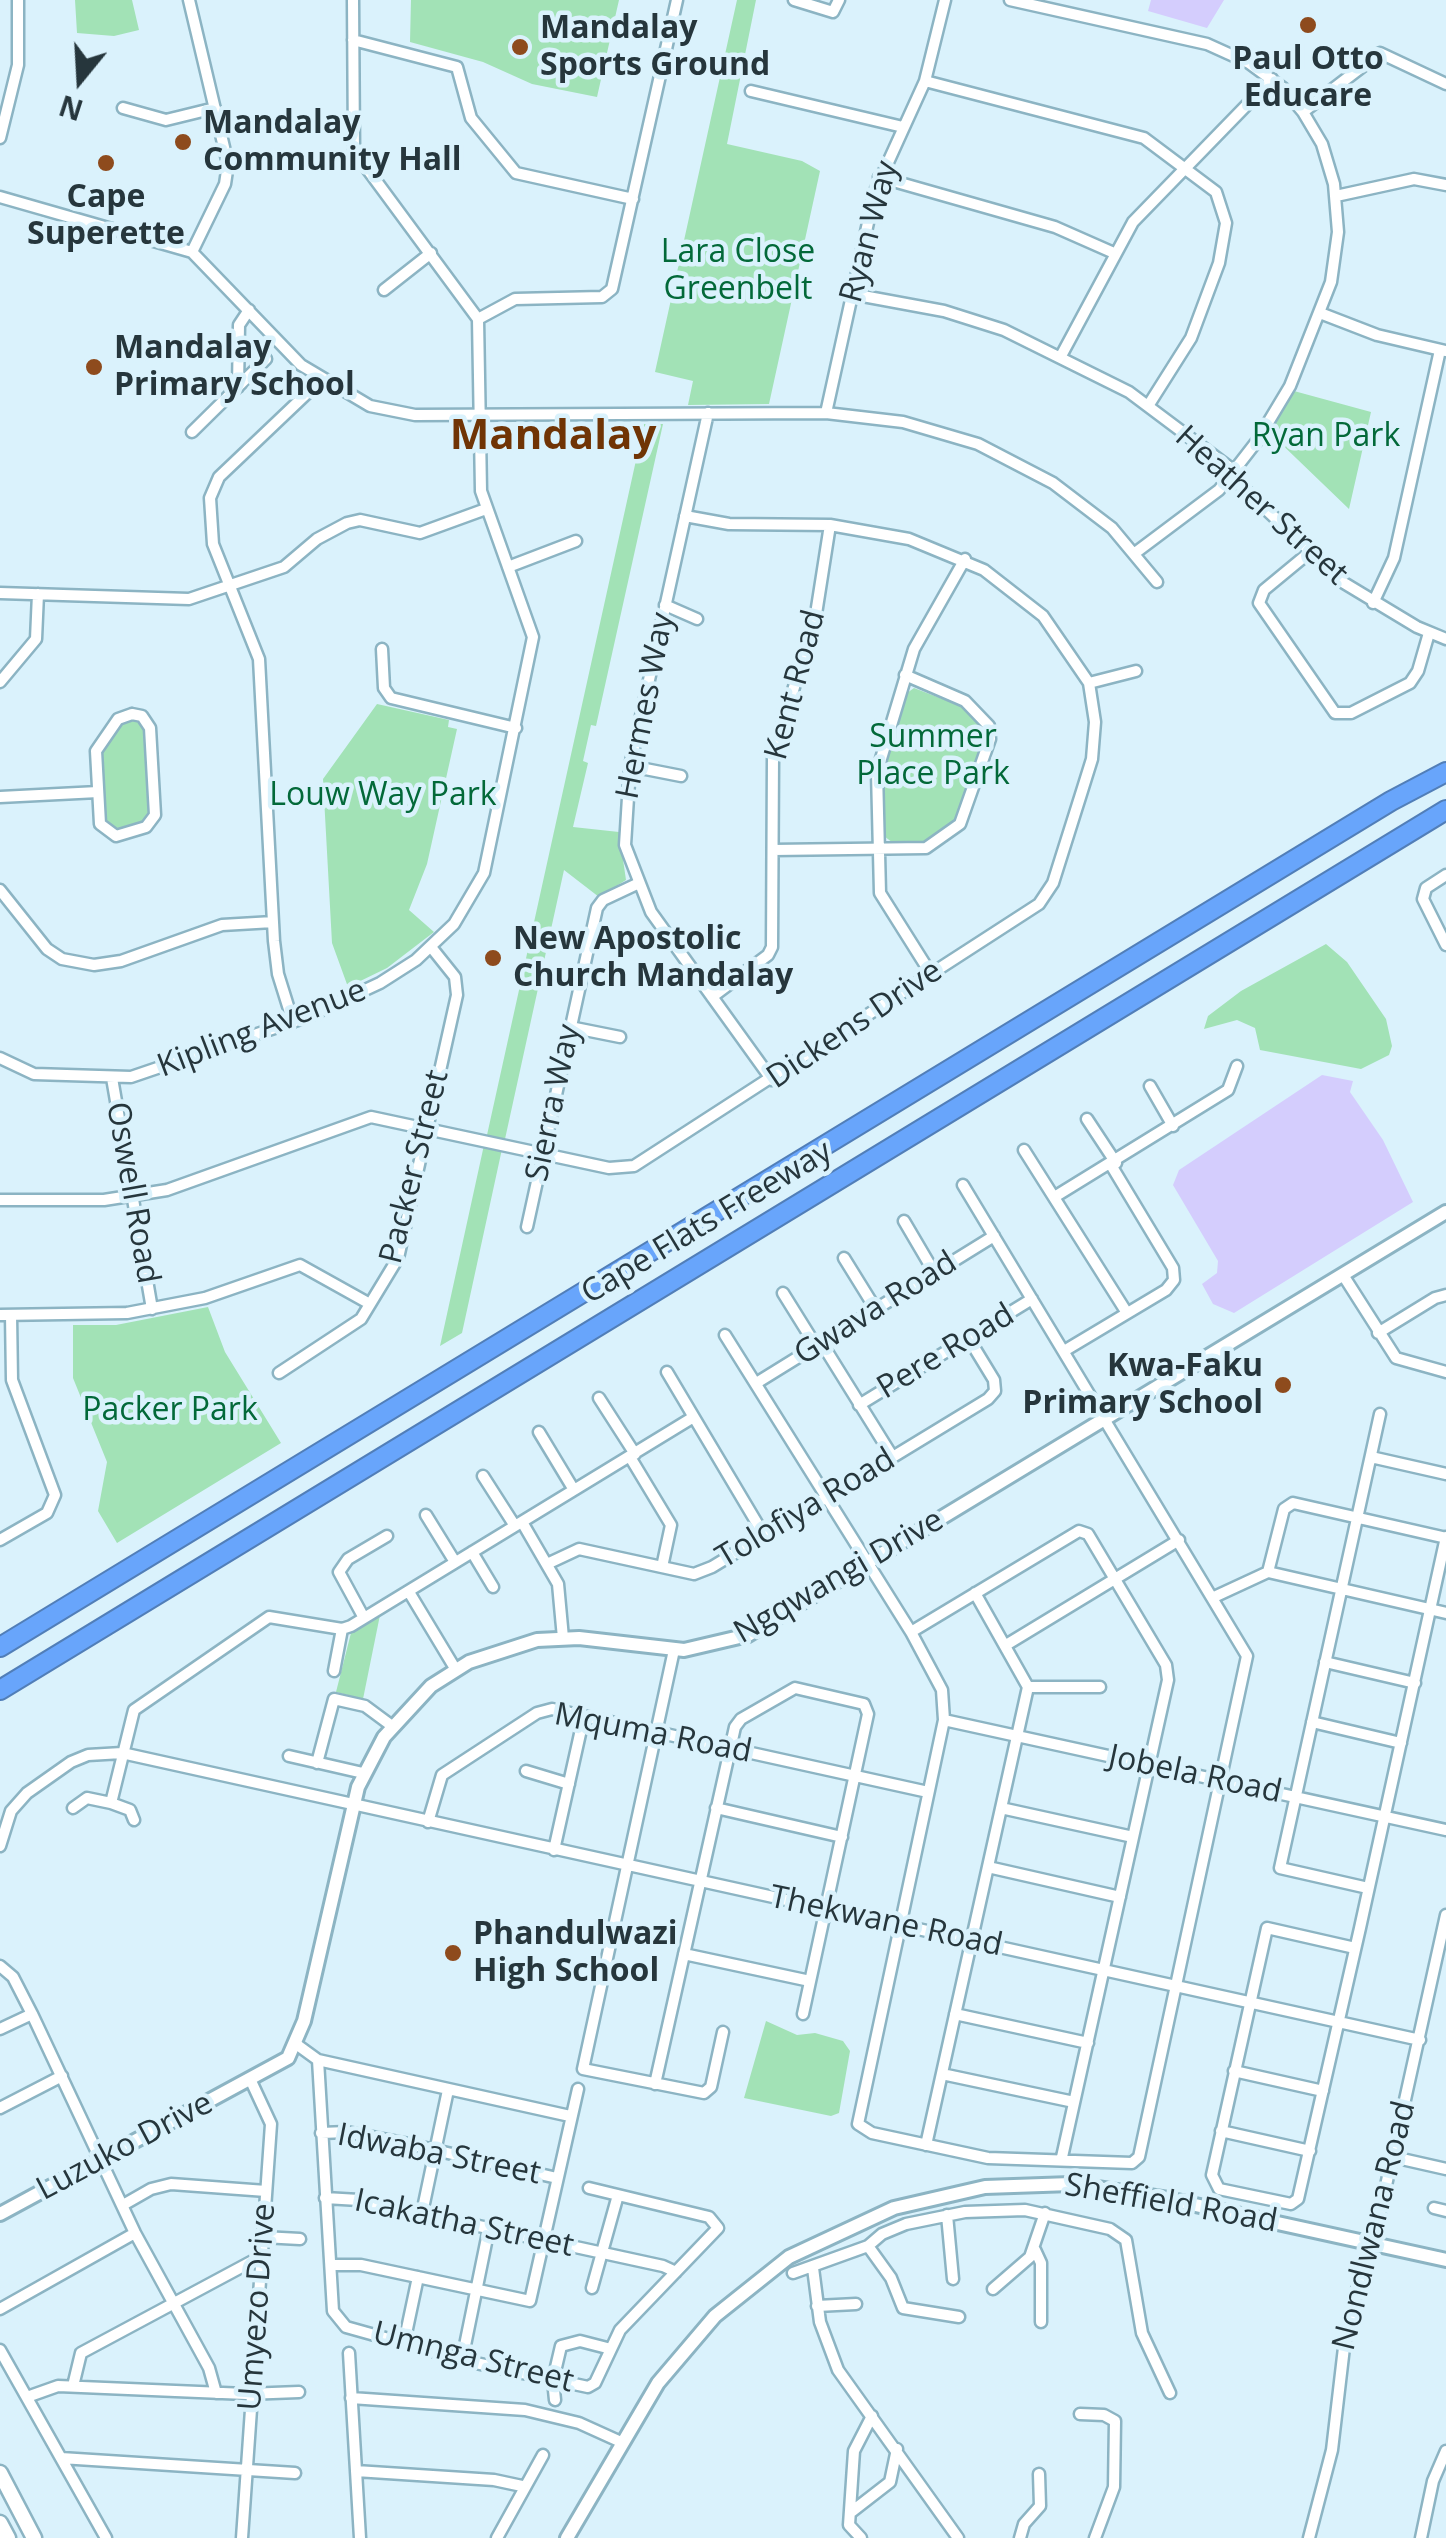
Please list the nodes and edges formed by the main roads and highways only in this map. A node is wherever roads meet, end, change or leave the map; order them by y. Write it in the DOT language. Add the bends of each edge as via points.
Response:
graph roads {
  1 [pos="1446,772"];
  2 [pos="1446,810"];
  3 [pos="115,1620"];
  4 [pos="0,1647"];
  5 [pos="0,1690"];
  6 [pos="0,1704"];
  7 [pos="0,2473"];
  8 [pos="0,2523"];
  9 [pos="8,2538"];
  10 [pos="34,2538"];
  1 -- 4 [label="highway, Cape Flats Freeway"];
  2 -- 3 [label="highway, Cape Flats Freeway"];
  3 -- 5 [label="highway, Cape Flats Freeway"];
  3 -- 6 [label="highway"];
  7 -- 10 [label="main road"];
  8 -- 9 [label="main road"];
}
